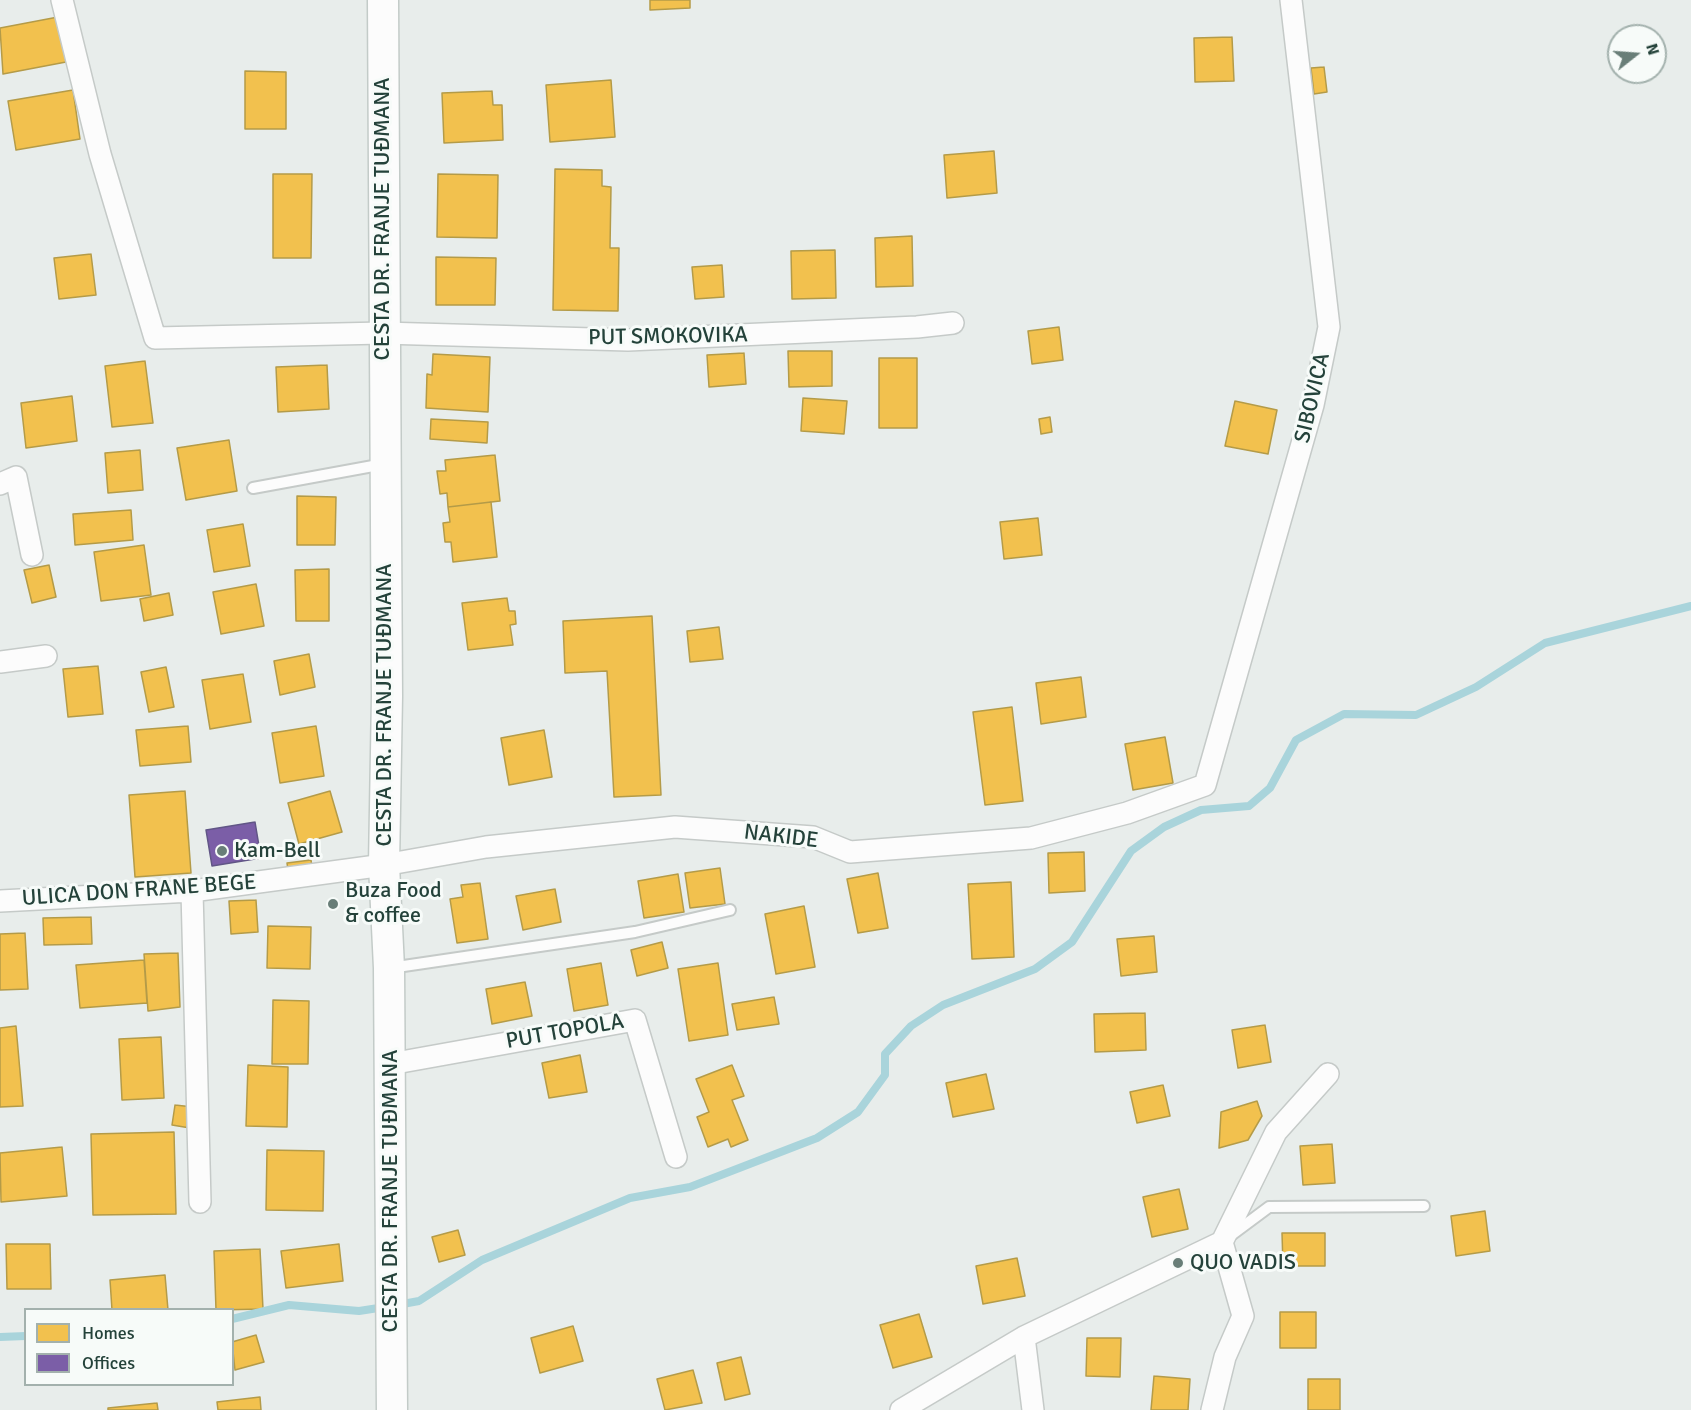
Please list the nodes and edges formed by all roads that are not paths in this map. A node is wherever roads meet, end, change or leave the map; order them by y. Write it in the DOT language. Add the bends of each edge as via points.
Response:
graph roads {
  1 [pos="63,0"];
  2 [pos="383,0"];
  3 [pos="1291,0"];
  4 [pos="952,323"];
  5 [pos="383,333"];
  6 [pos="385,464"];
  7 [pos="0,484"];
  8 [pos="253,488"];
  9 [pos="32,555"];
  10 [pos="46,656"];
  11 [pos="0,662"];
  12 [pos="1205,785"];
  13 [pos="384,865"];
  14 [pos="192,891"];
  15 [pos="0,901"];
  16 [pos="730,910"];
  17 [pos="389,968"];
  18 [pos="390,1064"];
  19 [pos="1328,1074"];
  20 [pos="676,1157"];
  21 [pos="200,1202"];
  22 [pos="1424,1206"];
  23 [pos="1222,1242"];
  24 [pos="1024,1336"];
  25 [pos="392,1410"];
  26 [pos="901,1410"];
  27 [pos="1033,1410"];
  28 [pos="1212,1410"];
  1 -- 5 [label="street, PUT SMOKOVIKA" via="100,154 155,338"];
  2 -- 5 [label="main road, CESTA DR. FRANJE TUĐMANA"];
  3 -- 12 [label="street, SIBOVICA" via="1329,327 1313,405"];
  4 -- 5 [label="street, PUT SMOKOVIKA" via="628,340"];
  5 -- 6 [label="main road, CESTA DR. FRANJE TUĐMANA"];
  6 -- 8 [label="lane"];
  6 -- 13 [label="main road, CESTA DR. FRANJE TUĐMANA"];
  7 -- 9 [label="street" via="16,477"];
  10 -- 11 [label="street"];
  12 -- 13 [label="street, NAKIDE" via="1127,813 1031,838 850,852 813,837 675,827 486,847"];
  13 -- 14 [label="street, ULICA DON FRANE BEGE"];
  13 -- 17 [label="main road, CESTA DR. FRANJE TUĐMANA"];
  14 -- 15 [label="street, ULICA DON FRANE BEGE"];
  14 -- 21 [label="street"];
  16 -- 17 [label="lane" via="635,932"];
  17 -- 18 [label="main road, CESTA DR. FRANJE TUĐMANA"];
  18 -- 20 [label="street, PUT TOPOLA" via="635,1020"];
  18 -- 25 [label="main road, CESTA DR. FRANJE TUĐMANA"];
  19 -- 23 [label="street" via="1276,1132"];
  22 -- 23 [label="lane" via="1269,1207"];
  23 -- 24 [label="street"];
  23 -- 28 [label="street" via="1243,1316 1225,1357"];
  24 -- 26 [label="street"];
  24 -- 27 [label="street"];
}
